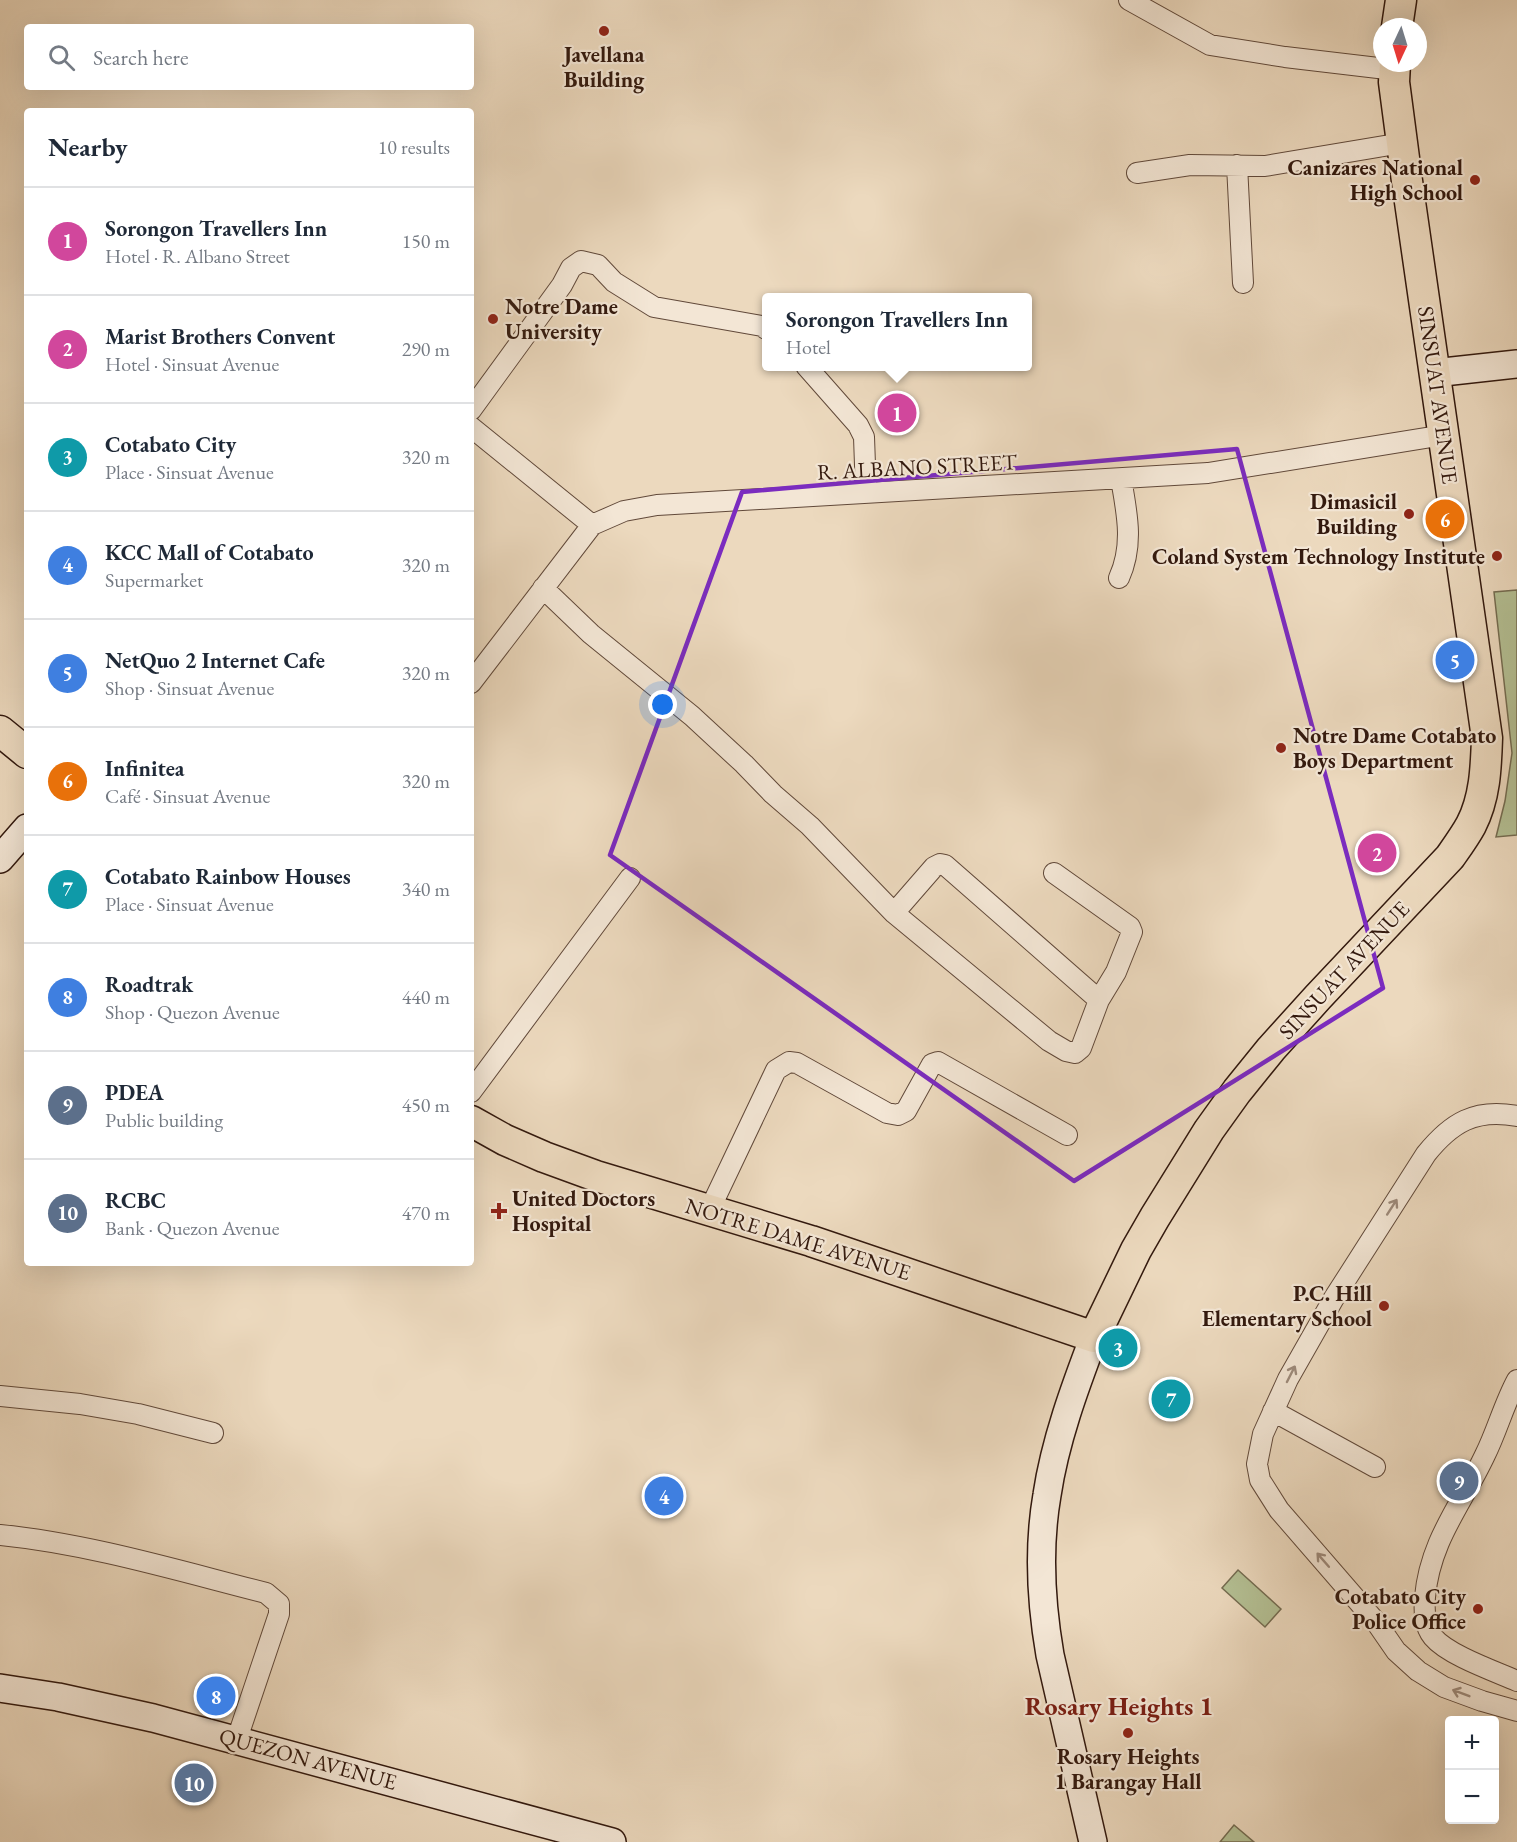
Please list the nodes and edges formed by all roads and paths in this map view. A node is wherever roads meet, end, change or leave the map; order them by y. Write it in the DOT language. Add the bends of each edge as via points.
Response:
graph roads {
  1 [pos="1129,0"];
  2 [pos="1401,0"];
  3 [pos="1398,18"];
  4 [pos="1373,64"];
  5 [pos="1396,72"];
  6 [pos="1402,142"];
  7 [pos="1237,165"];
  8 [pos="1137,173"];
  9 [pos="1243,283"];
  10 [pos="762,326"];
  11 [pos="1517,364"];
  12 [pos="810,371"];
  13 [pos="1434,373"];
  14 [pos="474,406"];
  15 [pos="474,429"];
  16 [pos="1444,435"];
  17 [pos="1121,479"];
  18 [pos="866,494"];
  19 [pos="592,525"];
  20 [pos="1119,578"];
  21 [pos="543,588"];
  22 [pos="474,679"];
  23 [pos="0,731"];
  24 [pos="24,751"];
  25 [pos="24,831"];
  26 [pos="0,859"];
  27 [pos="1054,873"];
  28 [pos="630,878"];
  29 [pos="894,913"];
  30 [pos="1099,1000"];
  31 [pos="474,1088"];
  32 [pos="1517,1116"];
  33 [pos="474,1123"];
  34 [pos="1067,1135"];
  35 [pos="709,1211"];
  36 [pos="1094,1337"];
  37 [pos="1517,1380"];
  38 [pos="0,1396"];
  39 [pos="1273,1411"];
  40 [pos="213,1433"];
  41 [pos="1375,1467"];
  42 [pos="0,1534"];
  43 [pos="1517,1681"];
  44 [pos="0,1688"];
  45 [pos="1517,1711"];
  46 [pos="237,1739"];
  47 [pos="612,1842"];
  48 [pos="1093,1842"];
  1 -- 4 [label="street" via="1209,45 1285,57"];
  2 -- 3 [label="main road"];
  5 -- 6 [label="main road, SINSUAT AVENUE"];
  6 -- 7 [label="street" via="1264,166"];
  6 -- 13 [label="main road, SINSUAT AVENUE"];
  7 -- 8 [label="street" via="1190,165"];
  7 -- 9 [label="street"];
  10 -- 14 [label="street" via="654,307 614,282 598,265 581,261 571,268"];
  11 -- 13 [label="main road"];
  12 -- 18 [label="street" via="864,437"];
  13 -- 16 [label="main road, SINSUAT AVENUE"];
  15 -- 19 [label="street"];
  16 -- 17 [label="street, R. ALBANO STREET" via="1208,473"];
  16 -- 36 [label="main road, SINSUAT AVENUE" via="1487,738 1481,802 1450,857 1279,1040 1209,1130 1136,1250"];
  17 -- 18 [label="street, R. ALBANO STREET"];
  17 -- 20 [label="street" via="1129,548"];
  18 -- 19 [label="street, R. ALBANO STREET" via="657,505 624,511"];
  19 -- 21 [label="street, R. ALBANO STREET"];
  21 -- 22 [label="street, R. ALBANO STREET"];
  21 -- 29 [label="street" via="744,764"];
  23 -- 24 [label="main road"];
  25 -- 26 [label="main road"];
  27 -- 30 [label="street" via="1132,932 1116,972"];
  28 -- 31 [label="street"];
  29 -- 30 [label="street" via="934,867 945,865"];
  29 -- 30 [label="street" via="1066,1051 1075,1053 1081,1048"];
  39 -- 32 [label="street, one-way" via="1304,1349 1441,1135 1457,1123 1480,1116"];
  33 -- 35 [label="main road, NOTRE DAME AVENUE" via="544,1157"];
  34 -- 35 [label="street" via="938,1062 932,1064 906,1112 898,1114 887,1113 789,1062 776,1070"];
  35 -- 36 [label="main road, NOTRE DAME AVENUE"];
  36 -- 48 [label="main road, SINSUAT AVENUE" via="1052,1466 1046,1495 1042,1566 1045,1628"];
  37 -- 43 [label="street" via="1485,1456 1440,1540 1424,1607 1425,1623 1444,1647"];
  38 -- 40 [label="street" via="127,1412"];
  39 -- 41 [label="street"];
  45 -- 39 [label="street, one-way" via="1444,1687 1418,1671 1396,1651 1279,1510 1266,1494 1257,1464"];
  42 -- 46 [label="street" via="104,1552 266,1593 279,1604"];
  44 -- 46 [label="main road, QUEZON AVENUE" via="100,1706"];
  46 -- 47 [label="main road, QUEZON AVENUE"];
}
